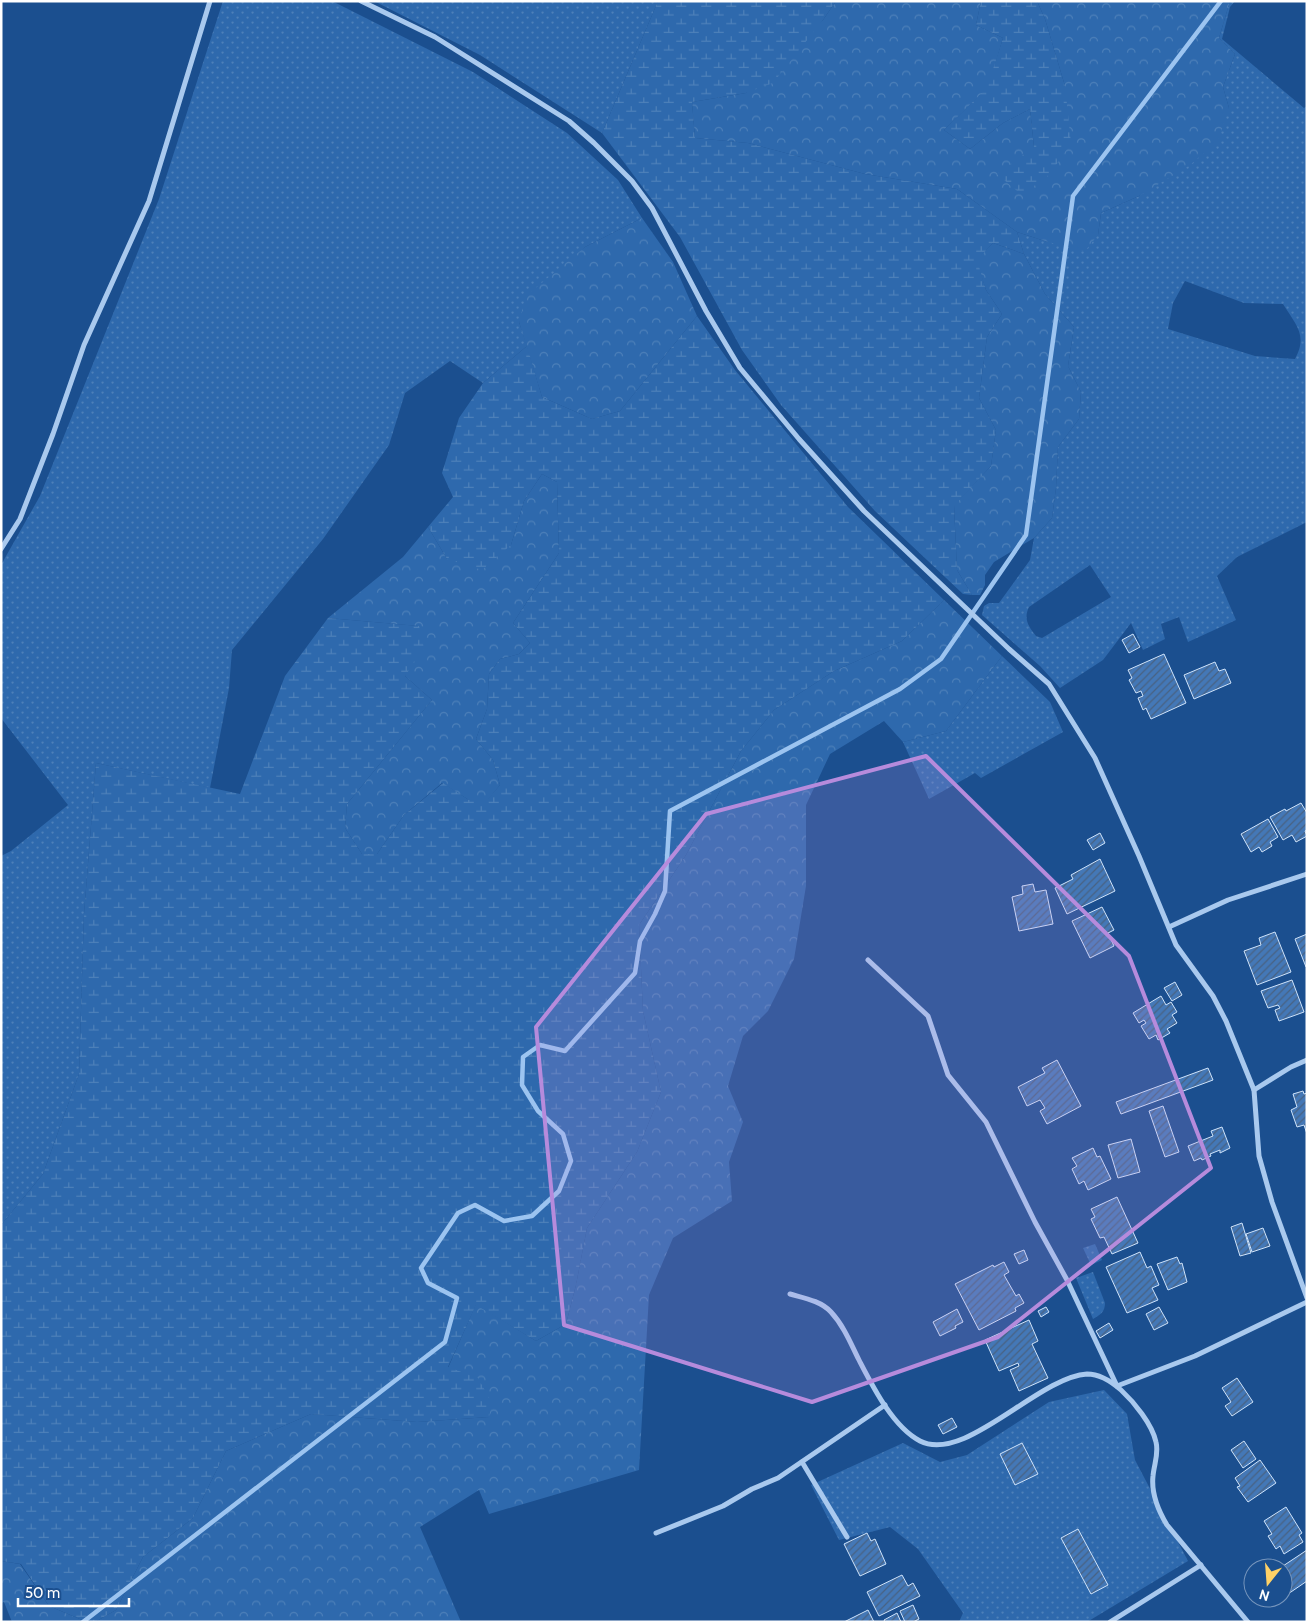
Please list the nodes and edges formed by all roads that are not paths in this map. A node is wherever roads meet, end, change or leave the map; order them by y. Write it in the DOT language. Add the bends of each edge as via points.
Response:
graph roads {
  1 [pos="210,1"];
  2 [pos="361,1"];
  3 [pos="1,549"];
  4 [pos="1307,874"];
  5 [pos="1169,927"];
  6 [pos="868,960"];
  7 [pos="1307,1060"];
  8 [pos="1254,1090"];
  9 [pos="790,1294"];
  10 [pos="1307,1298"];
  11 [pos="1307,1302"];
  12 [pos="1117,1386"];
  13 [pos="885,1405"];
  14 [pos="802,1462"];
  15 [pos="656,1533"];
  16 [pos="848,1536"];
  17 [pos="1201,1565"];
  18 [pos="1110,1622"];
  19 [pos="1248,1622"];
  1 -- 3 [label="street" via="149,201 84,345 20,519"];
  2 -- 5 [label="street" via="435,37 569,121 632,181 652,208 740,368 864,511 1049,684 1094,758"];
  4 -- 5 [label="street" via="1228,900"];
  5 -- 8 [label="street" via="1176,945 1208,989 1226,1021"];
  6 -- 12 [label="street" via="928,1016 948,1075 986,1122"];
  7 -- 8 [label="street"];
  8 -- 10 [label="street" via="1259,1156"];
  9 -- 13 [label="street" via="812,1300 830,1311 849,1338"];
  11 -- 12 [label="street" via="1195,1356"];
  12 -- 13 [label="street" via="1088,1374 1067,1378 973,1434 942,1446 930,1445 910,1434"];
  12 -- 17 [label="street" via="1132,1400 1156,1441 1153,1477 1158,1510"];
  13 -- 14 [label="street"];
  14 -- 15 [label="street" via="723,1506"];
  14 -- 16 [label="street"];
  17 -- 18 [label="street"];
  17 -- 19 [label="street"];
}
